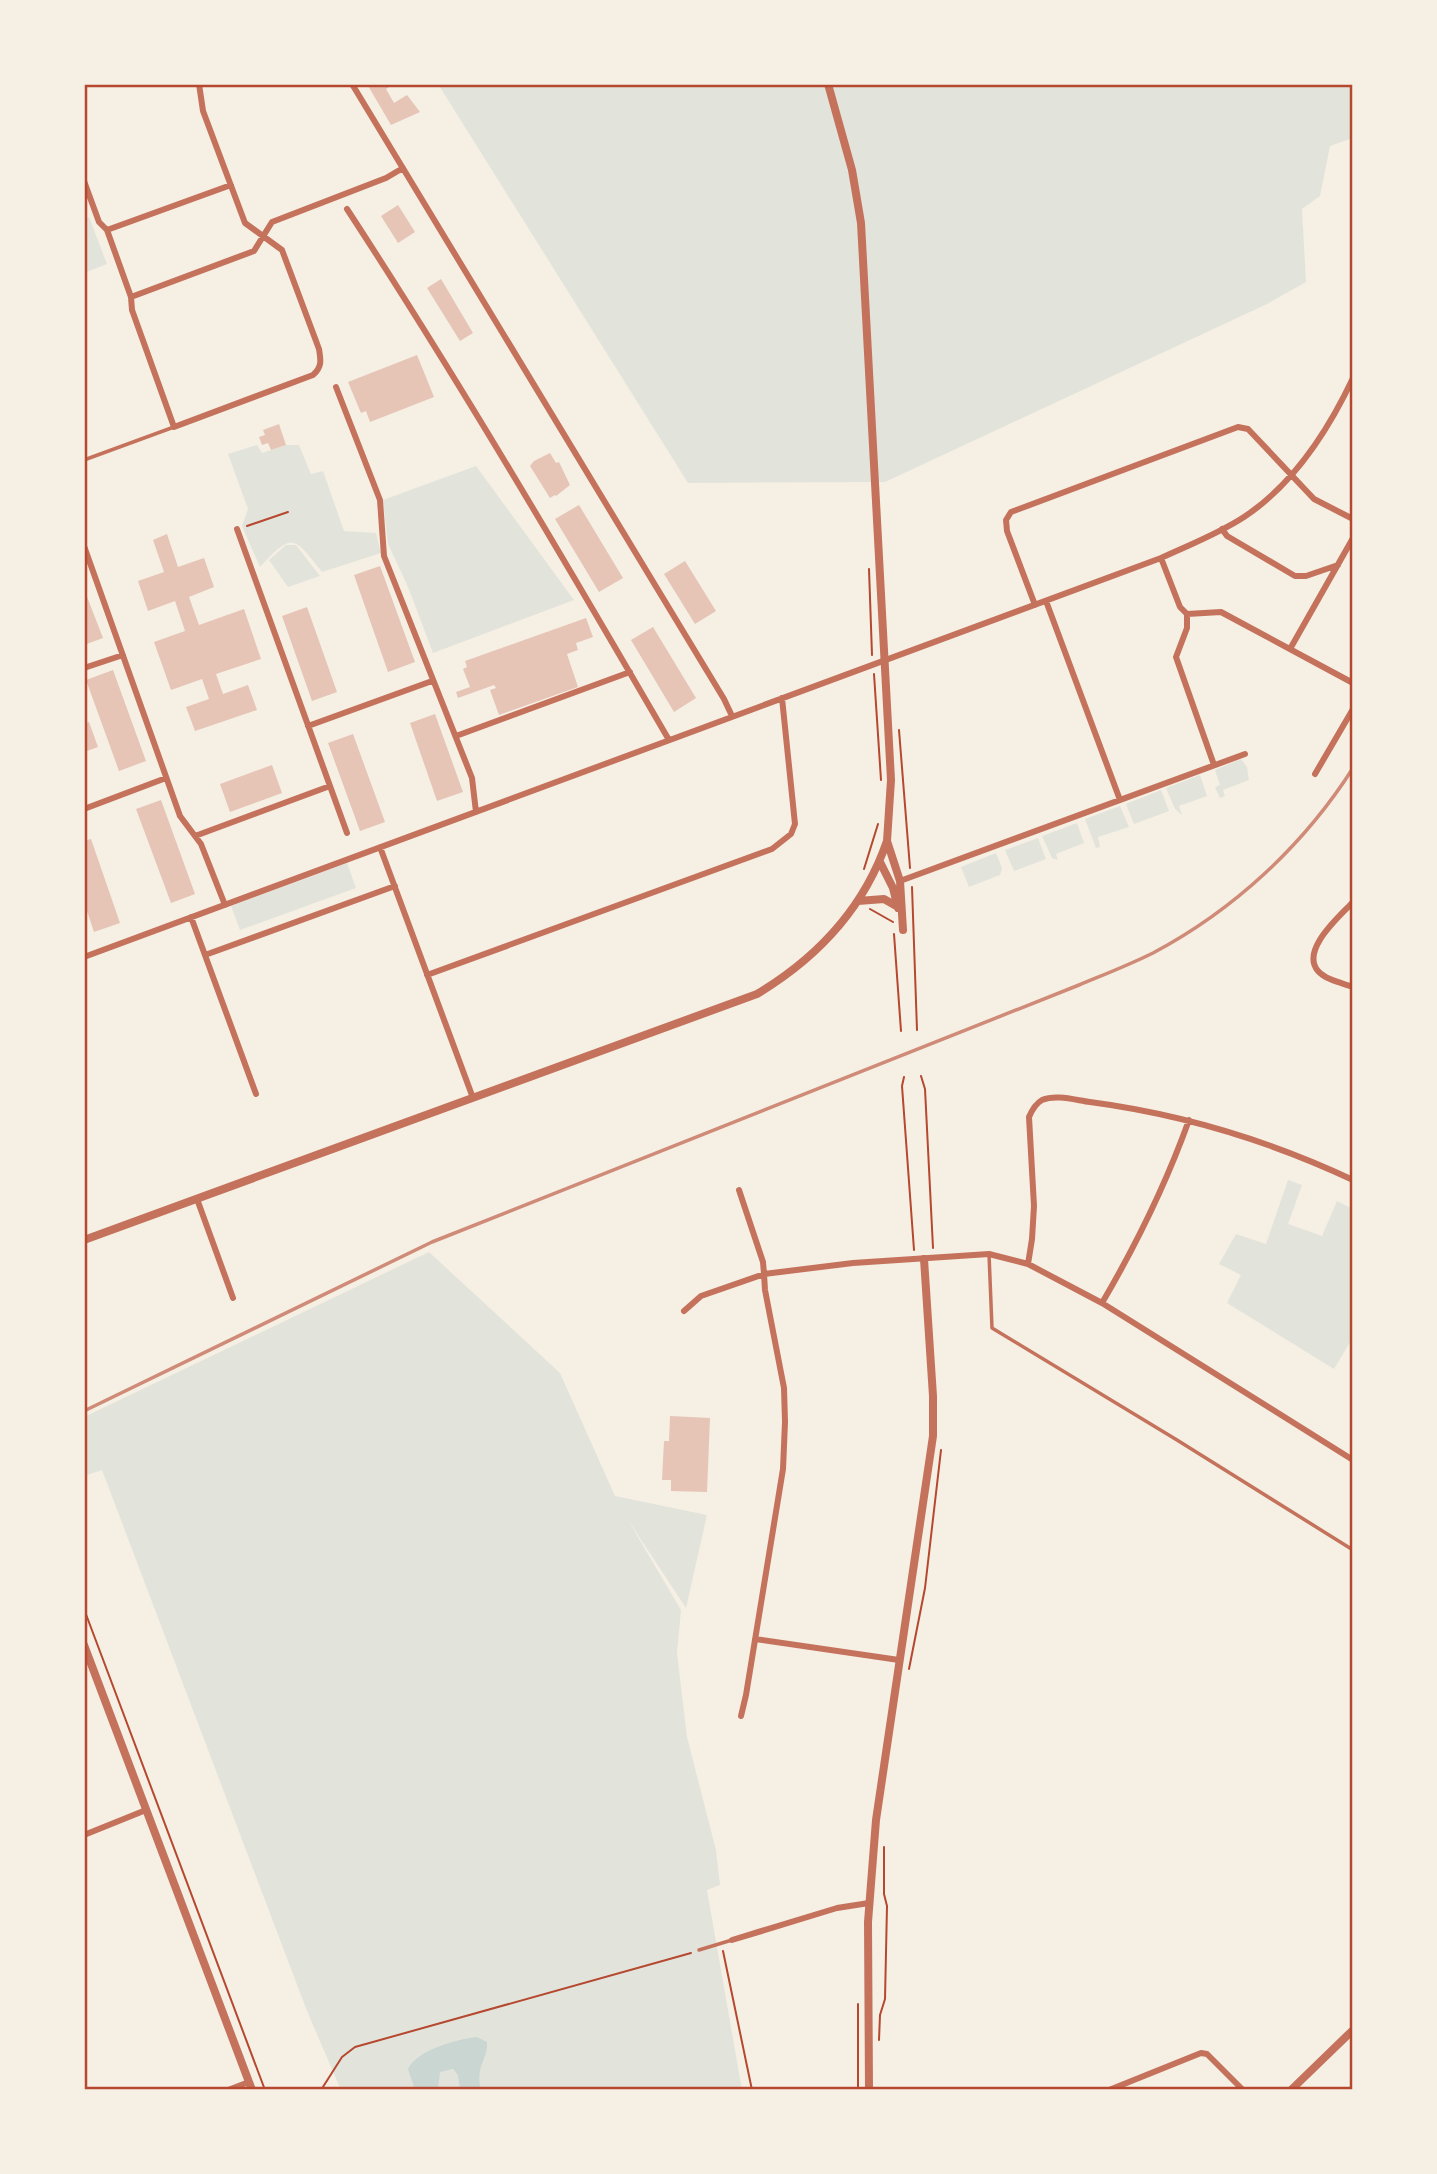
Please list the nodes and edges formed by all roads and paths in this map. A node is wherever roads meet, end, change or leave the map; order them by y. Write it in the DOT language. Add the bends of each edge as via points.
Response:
graph roads {
  1 [pos="198,84"];
  2 [pos="352,84"];
  3 [pos="828,84"];
  4 [pos="403,168"];
  5 [pos="84,181"];
  6 [pos="231,186"];
  7 [pos="346,209"];
  8 [pos="107,230"];
  9 [pos="264,236"];
  10 [pos="131,297"];
  11 [pos="1353,378"];
  12 [pos="336,387"];
  13 [pos="174,427"];
  14 [pos="84,460"];
  15 [pos="1292,473"];
  16 [pos="288,512"];
  17 [pos="1353,519"];
  18 [pos="246,527"];
  19 [pos="237,529"];
  20 [pos="1222,529"];
  21 [pos="1353,538"];
  22 [pos="84,546"];
  23 [pos="1161,558"];
  24 [pos="1338,565"];
  25 [pos="869,570"];
  26 [pos="1046,601"];
  27 [pos="1035,605"];
  28 [pos="1187,614"];
  29 [pos="1290,649"];
  30 [pos="123,654"];
  31 [pos="884,660"];
  32 [pos="873,664"];
  33 [pos="84,668"];
  34 [pos="630,672"];
  35 [pos="432,681"];
  36 [pos="1353,683"];
  37 [pos="782,698"];
  38 [pos="1353,709"];
  39 [pos="732,716"];
  40 [pos="308,726"];
  41 [pos="456,736"];
  42 [pos="669,740"];
  43 [pos="1245,754"];
  44 [pos="1214,765"];
  45 [pos="1315,774"];
  46 [pos="166,778"];
  47 [pos="330,786"];
  48 [pos="881,789"];
  49 [pos="1120,800"];
  50 [pos="84,808"];
  51 [pos="476,811"];
  52 [pos="879,820"];
  53 [pos="347,833"];
  54 [pos="195,836"];
  55 [pos="887,841"];
  56 [pos="380,847"];
  57 [pos="868,859"];
  58 [pos="880,862"];
  59 [pos="898,869"];
  60 [pos="911,877"];
  61 [pos="900,881"];
  62 [pos="395,886"];
  63 [pos="858,901"];
  64 [pos="1353,902"];
  65 [pos="225,905"];
  66 [pos="900,910"];
  67 [pos="191,917"];
  68 [pos="903,930"];
  69 [pos="84,948"];
  70 [pos="205,956"];
  71 [pos="85,957"];
  72 [pos="428,975"];
  73 [pos="1353,987"];
  74 [pos="918,1030"];
  75 [pos="901,1031"];
  76 [pos="904,1077"];
  77 [pos="256,1094"];
  78 [pos="473,1098"];
  79 [pos="1189,1120"];
  80 [pos="1353,1180"];
  81 [pos="739,1191"];
  82 [pos="197,1199"];
  83 [pos="84,1240"];
  84 [pos="989,1254"];
  85 [pos="919,1259"];
  86 [pos="1028,1264"];
  87 [pos="764,1274"];
  88 [pos="233,1298"];
  89 [pos="1102,1303"];
  90 [pos="684,1311"];
  91 [pos="1353,1460"];
  92 [pos="1353,1550"];
  93 [pos="84,1609"];
  94 [pos="755,1639"];
  95 [pos="84,1645"];
  96 [pos="899,1660"];
  97 [pos="741,1716"];
  98 [pos="146,1810"];
  99 [pos="84,1835"];
  100 [pos="869,1903"];
  101 [pos="733,1940"];
  102 [pos="721,1944"];
  103 [pos="699,1950"];
  104 [pos="1352,2031"];
  105 [pos="250,2086"];
  106 [pos="228,2090"];
  107 [pos="265,2090"];
  108 [pos="321,2090"];
  109 [pos="752,2090"];
  110 [pos="869,2090"];
  111 [pos="1109,2090"];
  112 [pos="1243,2090"];
  113 [pos="1291,2090"];
  1 -- 6 [label="street"];
  2 -- 4 [label="street"];
  3 -- 31 [label="street" via="861,223"];
  4 -- 9 [label="street" via="272,222"];
  4 -- 39 [label="street"];
  5 -- 8 [label="street" via="99,222"];
  6 -- 8 [label="street"];
  6 -- 9 [label="street" via="245,223"];
  7 -- 34 [label="street" via="430,339"];
  8 -- 10 [label="street"];
  9 -- 10 [label="street" via="254,251"];
  9 -- 13 [label="street" via="282,250 319,349 319,369"];
  10 -- 13 [label="street"];
  11 -- 15 [label="street" via="1335,416"];
  12 -- 35 [label="street" via="380,500 384,556"];
  13 -- 14 [label="lane"];
  15 -- 17 [label="street" via="1314,499"];
  15 -- 20 [label="street" via="1265,501"];
  15 -- 27 [label="street" via="1248,429 1238,427 1011,512 1007,531"];
  16 -- 18 [label="path"];
  19 -- 40 [label="street"];
  20 -- 23 [label="street"];
  20 -- 24 [label="street" via="1295,576"];
  21 -- 24 [label="street"];
  22 -- 30 [label="street"];
  23 -- 26 [label="street"];
  23 -- 28 [label="street"];
  24 -- 29 [label="street"];
  25 -- 32 [label="path"];
  26 -- 27 [label="street"];
  26 -- 49 [label="street"];
  27 -- 31 [label="street"];
  28 -- 29 [label="street" via="1221,612"];
  28 -- 44 [label="street" via="1176,657"];
  29 -- 36 [label="street"];
  30 -- 33 [label="street"];
  30 -- 46 [label="street"];
  31 -- 32 [label="street"];
  31 -- 55 [label="street" via="891,780"];
  32 -- 37 [label="street"];
  32 -- 48 [label="path"];
  34 -- 41 [label="street"];
  34 -- 42 [label="street"];
  35 -- 40 [label="street"];
  35 -- 41 [label="street"];
  37 -- 39 [label="street"];
  37 -- 72 [label="street" via="795,814 791,834 784,841"];
  38 -- 45 [label="street"];
  39 -- 42 [label="street"];
  40 -- 47 [label="street"];
  41 -- 51 [label="street" via="472,778"];
  42 -- 51 [label="street"];
  43 -- 44 [label="street"];
  44 -- 49 [label="street"];
  46 -- 50 [label="street"];
  46 -- 54 [label="street" via="180,816"];
  47 -- 53 [label="street"];
  47 -- 54 [label="street"];
  49 -- 60 [label="street"];
  51 -- 56 [label="street"];
  52 -- 57 [label="path"];
  54 -- 65 [label="street"];
  55 -- 58 [label="street"];
  55 -- 59 [label="street"];
  56 -- 62 [label="street"];
  56 -- 65 [label="street"];
  58 -- 59 [label="street"];
  58 -- 63 [label="street"];
  58 -- 66 [label="street"];
  59 -- 61 [label="street"];
  60 -- 61 [label="street"];
  60 -- 74 [label="path"];
  61 -- 66 [label="street"];
  62 -- 70 [label="street"];
  62 -- 72 [label="street"];
  63 -- 66 [label="street" via="884,899"];
  63 -- 75 [label="path" via="893,923"];
  63 -- 78 [label="street" via="808,959 757,994"];
  64 -- 73 [label="street" via="1319,940 1313,954 1318,971"];
  65 -- 67 [label="street"];
  66 -- 68 [label="street"];
  67 -- 70 [label="street"];
  67 -- 71 [label="street"];
  69 -- 71 [label="street"];
  70 -- 77 [label="street"];
  72 -- 78 [label="street"];
  76 -- 85 [label="path"];
  78 -- 82 [label="street"];
  79 -- 80 [label="street"];
  79 -- 86 [label="street" via="1062,1098 1038,1102 1028,1126 1034,1206"];
  79 -- 89 [label="street" via="1173,1164"];
  81 -- 87 [label="street"];
  82 -- 83 [label="street"];
  82 -- 88 [label="street"];
  84 -- 85 [label="street"];
  84 -- 86 [label="street"];
  84 -- 92 [label="lane" via="992,1328"];
  85 -- 87 [label="street"];
  85 -- 96 [label="street" via="933,1436"];
  86 -- 89 [label="street"];
  87 -- 90 [label="street" via="701,1296"];
  87 -- 94 [label="street" via="784,1388 785,1422 783,1469"];
  89 -- 91 [label="street"];
  93 -- 107 [label="path"];
  94 -- 96 [label="street"];
  94 -- 97 [label="street"];
  95 -- 98 [label="street"];
  96 -- 100 [label="street"];
  98 -- 99 [label="street"];
  98 -- 105 [label="street"];
  100 -- 101 [label="street" via="837,1908"];
  100 -- 110 [label="street"];
  101 -- 102 [label="lane"];
  102 -- 103 [label="lane"];
  102 -- 109 [label="path"];
  103 -- 108 [label="path" via="355,2047 342,2057"];
  104 -- 113 [label="street"];
  105 -- 106 [label="street"];
  111 -- 112 [label="street" via="1207,2053"];
}
